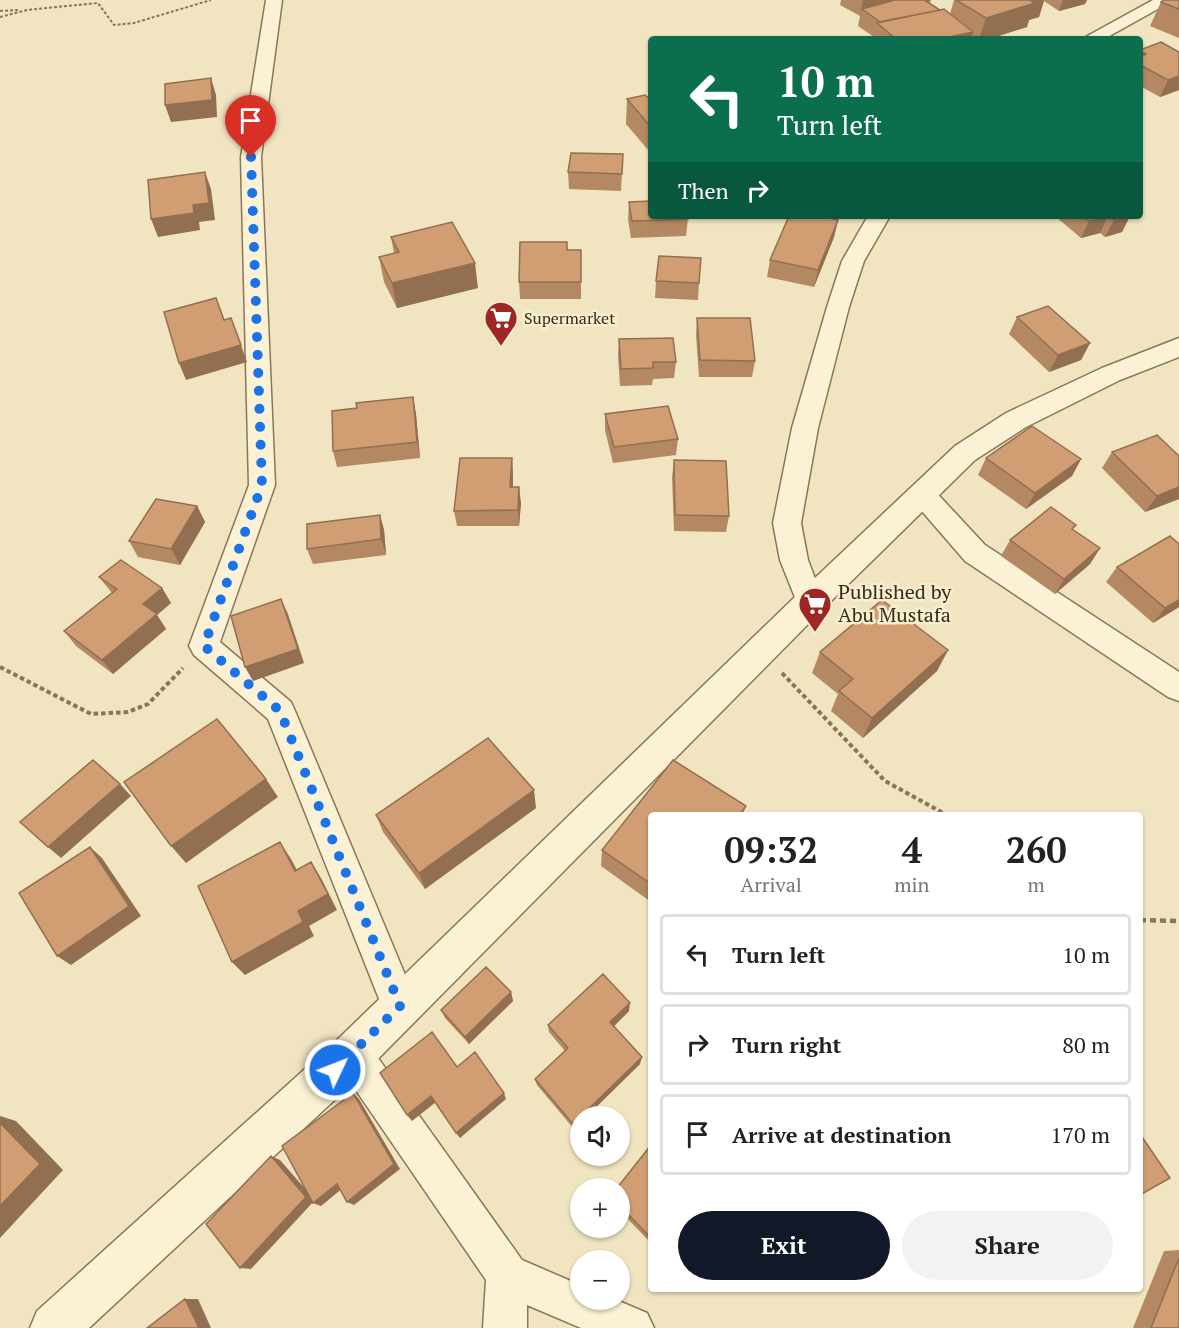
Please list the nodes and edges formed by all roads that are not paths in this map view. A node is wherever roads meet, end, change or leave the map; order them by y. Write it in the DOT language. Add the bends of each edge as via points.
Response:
graph roads {
  1 [pos="274,0"];
  2 [pos="1166,0"];
  3 [pos="1097,36"];
  4 [pos="877,219"];
  5 [pos="1179,347"];
  6 [pos="923,495"];
  7 [pos="810,602"];
  8 [pos="1179,688"];
  9 [pos="400,1006"];
  10 [pos="352,1054"];
  11 [pos="507,1275"];
  12 [pos="54,1328"];
  13 [pos="505,1328"];
  14 [pos="632,1328"];
  1 -- 9 [label="street" via="251,157 262,485 204,646 280,711"];
  2 -- 3 [label="street"];
  4 -- 7 [label="street" via="853,261 838,307 805,428 787,523 794,560"];
  5 -- 6 [label="street" via="1111,374 1016,420 965,453"];
  6 -- 7 [label="street"];
  6 -- 8 [label="street" via="975,553"];
  7 -- 9 [label="street"];
  9 -- 10 [label="street"];
  10 -- 11 [label="street"];
  10 -- 12 [label="street"];
  11 -- 13 [label="street"];
  11 -- 14 [label="street"];
}
